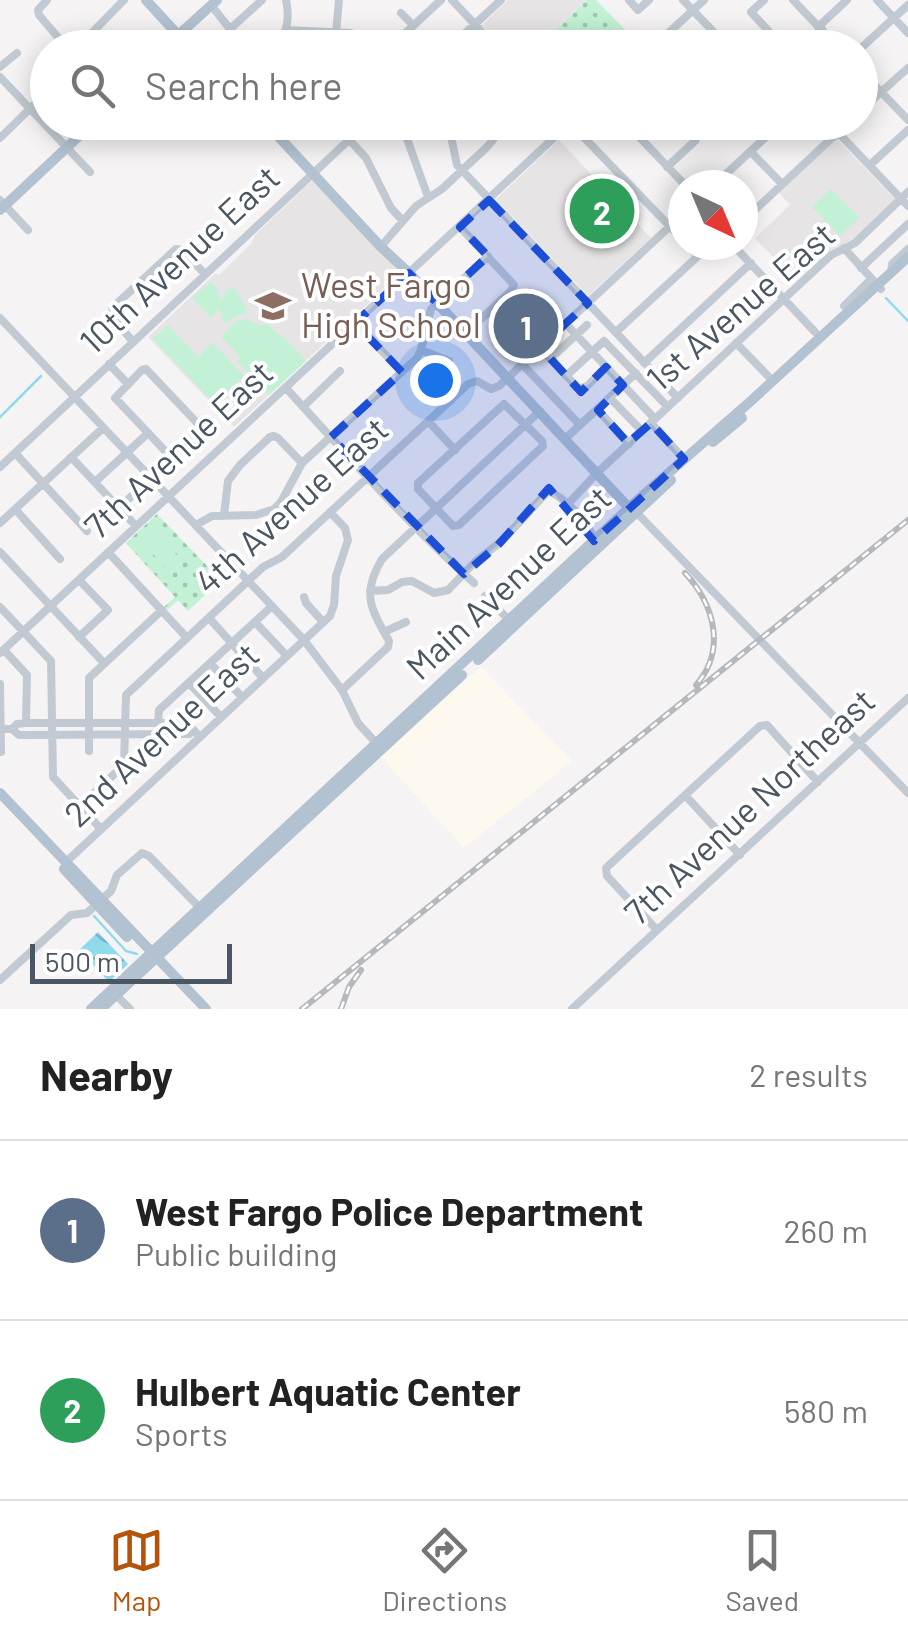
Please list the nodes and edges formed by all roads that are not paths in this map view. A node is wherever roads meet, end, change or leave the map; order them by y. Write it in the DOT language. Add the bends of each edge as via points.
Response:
graph roads {
  1 [pos="47,0"];
  2 [pos="124,0"];
  3 [pos="149,0"];
  4 [pos="226,0"];
  5 [pos="262,0"];
  6 [pos="286,0"];
  7 [pos="339,0"];
  8 [pos="441,0"];
  9 [pos="452,0"];
  10 [pos="501,0"];
  11 [pos="629,0"];
  12 [pos="649,0"];
  13 [pos="683,0"];
  14 [pos="704,0"];
  15 [pos="764,0"];
  16 [pos="794,0"];
  17 [pos="847,0"];
  18 [pos="876,0"];
  19 [pos="216,5"];
  20 [pos="908,5"];
  21 [pos="694,10"];
  22 [pos="401,13"];
  23 [pos="894,18"];
  24 [pos="475,24"];
  25 [pos="413,26"];
  26 [pos="820,28"];
  27 [pos="52,30"];
  28 [pos="95,30"];
  29 [pos="175,30"];
  30 [pos="194,30"];
  31 [pos="229,30"];
  32 [pos="286,30"];
  33 [pos="336,30"];
  34 [pos="409,30"];
  35 [pos="468,30"];
  36 [pos="480,30"];
  37 [pos="672,30"];
  38 [pos="713,30"];
  39 [pos="767,30"];
  40 [pos="878,33"];
  41 [pos="908,33"];
  42 [pos="17,53"];
  43 [pos="0,67"];
  44 [pos="908,68"];
  45 [pos="2,83"];
  46 [pos="878,88"];
  47 [pos="882,92"];
  48 [pos="878,96"];
  49 [pos="30,110"];
  50 [pos="908,120"];
  51 [pos="908,130"];
  52 [pos="0,138"];
  53 [pos="59,140"];
  54 [pos="68,140"];
  55 [pos="71,140"];
  56 [pos="284,140"];
  57 [pos="350,140"];
  58 [pos="407,140"];
  59 [pos="451,140"];
  60 [pos="493,140"];
  61 [pos="552,140"];
  62 [pos="587,140"];
  63 [pos="642,140"];
  64 [pos="693,140"];
  65 [pos="763,140"];
  66 [pos="829,140"];
  67 [pos="846,140"];
  68 [pos="64,145"];
  69 [pos="751,152"];
  70 [pos="870,166"];
  71 [pos="667,167"];
  72 [pos="670,170"];
  73 [pos="731,170"];
  74 [pos="462,171"];
  75 [pos="90,172"];
  76 [pos="314,173"];
  77 [pos="782,184"];
  78 [pos="428,197"];
  79 [pos="906,199"];
  80 [pos="490,200"];
  81 [pos="1,203"];
  82 [pos="758,207"];
  83 [pos="403,220"];
  84 [pos="668,224"];
  85 [pos="908,224"];
  86 [pos="460,226"];
  87 [pos="668,228"];
  88 [pos="28,230"];
  89 [pos="372,235"];
  90 [pos="383,244"];
  91 [pos="844,248"];
  92 [pos="908,250"];
  93 [pos="391,254"];
  94 [pos="488,256"];
  95 [pos="694,260"];
  96 [pos="748,260"];
  97 [pos="908,261"];
  98 [pos="751,263"];
  99 [pos="861,268"];
  100 [pos="891,273"];
  101 [pos="205,274"];
  102 [pos="410,274"];
  103 [pos="877,285"];
  104 [pos="784,299"];
  105 [pos="588,302"];
  106 [pos="437,303"];
  107 [pos="844,306"];
  108 [pos="0,318"];
  109 [pos="356,323"];
  110 [pos="566,324"];
  111 [pos="587,325"];
  112 [pos="466,332"];
  113 [pos="616,332"];
  114 [pos="815,332"];
  115 [pos="576,335"];
  116 [pos="133,342"];
  117 [pos="736,343"];
  118 [pos="540,348"];
  119 [pos="421,350"];
  120 [pos="591,352"];
  121 [pos="550,359"];
  122 [pos="448,360"];
  123 [pos="111,363"];
  124 [pos="644,363"];
  125 [pos="522,364"];
  126 [pos="606,367"];
  127 [pos="340,371"];
  128 [pos="402,372"];
  129 [pos="636,373"];
  130 [pos="566,376"];
  131 [pos="508,378"];
  132 [pos="773,382"];
  133 [pos="129,383"];
  134 [pos="623,385"];
  135 [pos="286,388"];
  136 [pos="74,398"];
  137 [pos="610,398"];
  138 [pos="678,398"];
  139 [pos="303,407"];
  140 [pos="668,407"];
  141 [pos="752,408"];
  142 [pos="597,409"];
  143 [pos="540,410"];
  144 [pos="428,421"];
  145 [pos="653,421"];
  146 [pos="525,424"];
  147 [pos="580,425"];
  148 [pos="103,428"];
  149 [pos="642,431"];
  150 [pos="147,434"];
  151 [pos="330,437"];
  152 [pos="566,438"];
  153 [pos="629,444"];
  154 [pos="455,450"];
  155 [pos="14,453"];
  156 [pos="127,454"];
  157 [pos="71,457"];
  158 [pos="684,459"];
  159 [pos="0,467"];
  160 [pos="302,469"];
  161 [pos="598,472"];
  162 [pos="368,477"];
  163 [pos="151,478"];
  164 [pos="95,482"];
  165 [pos="43,483"];
  166 [pos="666,484"];
  167 [pos="168,497"];
  168 [pos="567,505"];
  169 [pos="435,507"];
  170 [pos="119,508"];
  171 [pos="14,509"];
  172 [pos="633,509"];
  173 [pos="330,512"];
  174 [pos="224,514"];
  175 [pos="0,523"];
  176 [pos="136,526"];
  177 [pos="196,526"];
  178 [pos="415,526"];
  179 [pos="87,531"];
  180 [pos="594,538"];
  181 [pos="108,552"];
  182 [pos="2,557"];
  183 [pos="60,558"];
  184 [pos="464,574"];
  185 [pos="79,580"];
  186 [pos="248,581"];
  187 [pos="474,583"];
  188 [pos="370,591"];
  189 [pos="486,596"];
  190 [pos="304,597"];
  191 [pos="50,606"];
  192 [pos="272,606"];
  193 [pos="0,607"];
  194 [pos="162,610"];
  195 [pos="208,618"];
  196 [pos="255,622"];
  197 [pos="323,622"];
  198 [pos="406,622"];
  199 [pos="512,623"];
  200 [pos="23,632"];
  201 [pos="384,632"];
  202 [pos="80,637"];
  203 [pos="187,638"];
  204 [pos="304,640"];
  205 [pos="232,643"];
  206 [pos="2,651"];
  207 [pos="286,656"];
  208 [pos="210,663"];
  209 [pos="104,664"];
  210 [pos="263,678"];
  211 [pos="189,682"];
  212 [pos="0,684"];
  213 [pos="342,690"];
  214 [pos="242,697"];
  215 [pos="908,698"];
  216 [pos="221,717"];
  217 [pos="26,723"];
  218 [pos="89,723"];
  219 [pos="124,723"];
  220 [pos="158,723"];
  221 [pos="52,724"];
  222 [pos="0,729"];
  223 [pos="12,729"];
  224 [pos="52,734"];
  225 [pos="89,734"];
  226 [pos="124,734"];
  227 [pos="197,734"];
  228 [pos="860,744"];
  229 [pos="380,747"];
  230 [pos="89,751"];
  231 [pos="2,752"];
  232 [pos="818,782"];
  233 [pos="0,793"];
  234 [pos="908,793"];
  235 [pos="685,795"];
  236 [pos="0,801"];
  237 [pos="80,806"];
  238 [pos="101,829"];
  239 [pos="740,855"];
  240 [pos="66,862"];
  241 [pos="251,867"];
  242 [pos="99,902"];
  243 [pos="200,909"];
  244 [pos="657,930"];
  245 [pos="151,958"];
  246 [pos="0,980"];
  247 [pos="116,995"];
  248 [pos="197,1007"];
  249 [pos="91,1009"];
  250 [pos="101,1009"];
  251 [pos="130,1009"];
  252 [pos="572,1009"];
  1 -- 27 [label="street" via="38,10"];
  2 -- 28 [label="street"];
  3 -- 29 [label="main road"];
  4 -- 19 [label="main road"];
  5 -- 31 [label="street"];
  6 -- 32 [label="street"];
  7 -- 33 [label="street"];
  8 -- 25 [label="street"];
  9 -- 24 [label="street"];
  10 -- 24 [label="street"];
  11 -- 12 [label="street" via="638,10"];
  13 -- 21 [label="street"];
  14 -- 21 [label="street"];
  15 -- 39 [label="street" via="750,12"];
  16 -- 26 [label="street"];
  17 -- 26 [label="street"];
  18 -- 23 [label="street"];
  19 -- 30 [label="main road"];
  19 -- 31 [label="street"];
  20 -- 23 [label="street"];
  21 -- 37 [label="street"];
  21 -- 38 [label="street"];
  22 -- 25 [label="street"];
  23 -- 40 [label="street"];
  23 -- 41 [label="street"];
  24 -- 35 [label="street"];
  24 -- 36 [label="street"];
  25 -- 34 [label="street"];
  42 -- 43 [label="street"];
  44 -- 47 [label="street"];
  45 -- 49 [label="street"];
  46 -- 47 [label="street"];
  47 -- 48 [label="street"];
  47 -- 50 [label="street"];
  49 -- 52 [label="street"];
  51 -- 70 [label="street"];
  53 -- 68 [label="street"];
  54 -- 68 [label="main road"];
  55 -- 68 [label="main road"];
  56 -- 76 [label="main road"];
  57 -- 76 [label="street, 10th Avenue East"];
  57 -- 83 [label="street"];
  58 -- 78 [label="street"];
  59 -- 74 [label="street"];
  60 -- 74 [label="street"];
  61 -- 80 [label="street, 7th Avenue East"];
  62 -- 84 [label="street"];
  63 -- 71 [label="street"];
  64 -- 71 [label="street"];
  65 -- 69 [label="street"];
  66 -- 77 [label="street"];
  67 -- 70 [label="street"];
  68 -- 75 [label="street"];
  68 -- 81 [label="main road"];
  69 -- 73 [label="street"];
  69 -- 77 [label="street"];
  70 -- 79 [label="street"];
  71 -- 72 [label="street"];
  74 -- 78 [label="street"];
  74 -- 80 [label="street"];
  76 -- 89 [label="main road"];
  76 -- 101 [label="street, 10th Avenue East"];
  77 -- 82 [label="street"];
  78 -- 83 [label="street"];
  79 -- 91 [label="street, 1st Avenue East"];
  80 -- 86 [label="street, 7th Avenue East"];
  80 -- 105 [label="street"];
  81 -- 88 [label="street"];
  83 -- 90 [label="street"];
  85 -- 99 [label="street"];
  86 -- 94 [label="street"];
  86 -- 102 [label="street, 7th Avenue East"];
  87 -- 105 [label="street"];
  89 -- 90 [label="main road"];
  89 -- 93 [label="main road"];
  90 -- 93 [label="main road"];
  91 -- 99 [label="street"];
  91 -- 104 [label="street, 1st Avenue East"];
  92 -- 100 [label="street"];
  93 -- 102 [label="main road"];
  94 -- 106 [label="street"];
  94 -- 112 [label="street" via="514,284"];
  95 -- 113 [label="street"];
  96 -- 98 [label="street"];
  97 -- 100 [label="main road, Main Avenue East"];
  97 -- 103 [label="main road, Main Avenue East"];
  98 -- 104 [label="street"];
  98 -- 124 [label="street"];
  99 -- 103 [label="street"];
  100 -- 103 [label="main road, Main Avenue East"];
  101 -- 116 [label="street, 10th Avenue East"];
  101 -- 116 [label="street" via="178,248 111,310"];
  102 -- 106 [label="main road"];
  102 -- 109 [label="street, 7th Avenue East"];
  103 -- 107 [label="street"];
  103 -- 132 [label="main road, Main Avenue East"];
  103 -- 141 [label="main road, Main Avenue East"];
  104 -- 114 [label="street"];
  104 -- 117 [label="street, 1st Avenue East"];
  105 -- 110 [label="street"];
  105 -- 113 [label="street"];
  106 -- 112 [label="main road"];
  106 -- 119 [label="street"];
  108 -- 136 [label="street"];
  109 -- 128 [label="street"];
  109 -- 135 [label="street, 7th Avenue East"];
  110 -- 115 [label="street"];
  110 -- 118 [label="street"];
  111 -- 115 [label="street"];
  112 -- 131 [label="main road"];
  113 -- 124 [label="street"];
  115 -- 120 [label="street"];
  115 -- 121 [label="street"];
  116 -- 123 [label="street, 10th Avenue East"];
  117 -- 132 [label="street"];
  117 -- 138 [label="street, 1st Avenue East"];
  118 -- 121 [label="street"];
  118 -- 125 [label="street"];
  119 -- 122 [label="street"];
  119 -- 128 [label="street"];
  120 -- 126 [label="street"];
  120 -- 129 [label="street" via="602,341 610,344"];
  120 -- 130 [label="street"];
  121 -- 130 [label="street"];
  123 -- 133 [label="street"];
  123 -- 136 [label="street, 10th Avenue East"];
  124 -- 138 [label="street"];
  125 -- 131 [label="street"];
  125 -- 147 [label="street"];
  126 -- 130 [label="street" via="580,390"];
  126 -- 134 [label="street"];
  127 -- 139 [label="street"];
  128 -- 151 [label="street"];
  129 -- 134 [label="street"];
  129 -- 140 [label="street"];
  131 -- 143 [label="main road"];
  131 -- 144 [label="street, 4th Avenue East" via="495,388 471,382"];
  132 -- 141 [label="main road"];
  132 -- 158 [label="main road, Main Avenue East"];
  133 -- 150 [label="street" via="115,398"];
  133 -- 150 [label="street" via="150,371 202,428 170,456"];
  134 -- 137 [label="street"];
  134 -- 145 [label="street"];
  135 -- 139 [label="street"];
  135 -- 167 [label="street, 7th Avenue East"];
  136 -- 148 [label="street"];
  136 -- 155 [label="street, 10th Avenue East"];
  137 -- 142 [label="street"];
  137 -- 149 [label="street"];
  138 -- 140 [label="street, 1st Avenue East"];
  139 -- 151 [label="street"];
  140 -- 145 [label="street, 1st Avenue East"];
  141 -- 166 [label="main road, Main Avenue East"];
  142 -- 147 [label="street"];
  142 -- 153 [label="street"];
  143 -- 146 [label="street"];
  143 -- 152 [label="main road"];
  144 -- 154 [label="street"];
  144 -- 162 [label="street, 4th Avenue East"];
  145 -- 149 [label="street, 1st Avenue East"];
  145 -- 158 [label="street"];
  146 -- 154 [label="street" via="506,405"];
  146 -- 169 [label="street"];
  146 -- 169 [label="street" via="542,441 538,452 463,521 453,526"];
  147 -- 152 [label="street"];
  148 -- 156 [label="street"];
  148 -- 157 [label="street"];
  149 -- 153 [label="street, 1st Avenue East"];
  150 -- 156 [label="street"];
  151 -- 160 [label="street"];
  151 -- 162 [label="street"];
  152 -- 161 [label="main road"];
  153 -- 161 [label="street, 1st Avenue East"];
  154 -- 169 [label="street" via="420,481 418,489"];
  155 -- 159 [label="street, 10th Avenue East"];
  155 -- 165 [label="street"];
  156 -- 163 [label="street"];
  156 -- 164 [label="street"];
  157 -- 164 [label="street"];
  157 -- 165 [label="street"];
  158 -- 166 [label="main road"];
  158 -- 172 [label="main road, Main Avenue East"];
  160 -- 174 [label="street" via="274,510 256,520"];
  160 -- 174 [label="street" via="274,436 228,481"];
  161 -- 168 [label="street, 1st Avenue East"];
  161 -- 172 [label="main road"];
  162 -- 173 [label="street, 4th Avenue East"];
  162 -- 178 [label="street"];
  163 -- 167 [label="street"];
  163 -- 170 [label="street"];
  164 -- 170 [label="street"];
  165 -- 171 [label="street"];
  165 -- 179 [label="street"];
  166 -- 172 [label="main road, Main Avenue East"];
  167 -- 176 [label="street, 7th Avenue East"];
  167 -- 177 [label="street"];
  168 -- 180 [label="street"];
  168 -- 184 [label="street" via="551,491 544,494"];
  169 -- 178 [label="street"];
  170 -- 176 [label="street"];
  171 -- 175 [label="street"];
  171 -- 183 [label="street"];
  172 -- 180 [label="main road, Main Avenue East"];
  172 -- 199 [label="main road, Main Avenue East"];
  172 -- 228 [label="street"];
  173 -- 186 [label="street, 4th Avenue East"];
  173 -- 197 [label="street" via="348,540 334,605"];
  174 -- 177 [label="street"];
  176 -- 181 [label="street, 7th Avenue East"];
  177 -- 186 [label="street"];
  178 -- 184 [label="street"];
  178 -- 188 [label="street" via="382,558"];
  180 -- 199 [label="main road, Main Avenue East"];
  181 -- 185 [label="street, 7th Avenue East"];
  181 -- 194 [label="street"];
  182 -- 191 [label="street"];
  184 -- 187 [label="street"];
  184 -- 188 [label="street" via="439,594 412,581"];
  185 -- 191 [label="street, 7th Avenue East"];
  185 -- 202 [label="street" via="108,610"];
  186 -- 192 [label="street"];
  186 -- 195 [label="street, 4th Avenue East"];
  188 -- 201 [label="street"];
  189 -- 199 [label="street"];
  190 -- 197 [label="street"];
  191 -- 200 [label="street, 7th Avenue East"];
  191 -- 202 [label="street"];
  192 -- 196 [label="street"];
  192 -- 204 [label="street"];
  193 -- 200 [label="street"];
  194 -- 203 [label="street"];
  194 -- 209 [label="street"];
  195 -- 203 [label="street, 4th Avenue East"];
  195 -- 205 [label="street"];
  196 -- 205 [label="street"];
  196 -- 207 [label="street"];
  197 -- 204 [label="street, 2nd Avenue East"];
  198 -- 201 [label="street"];
  199 -- 229 [label="main road, Main Avenue East"];
  200 -- 206 [label="street, 7th Avenue East"];
  200 -- 221 [label="street" via="52,666"];
  201 -- 213 [label="street" via="388,646"];
  202 -- 209 [label="street"];
  203 -- 219 [label="street, 4th Avenue East" via="125,696"];
  204 -- 207 [label="street, 2nd Avenue East"];
  204 -- 213 [label="street"];
  205 -- 208 [label="street"];
  205 -- 210 [label="street"];
  206 -- 217 [label="street" via="26,675"];
  207 -- 210 [label="street, 2nd Avenue East"];
  208 -- 211 [label="street"];
  208 -- 214 [label="street"];
  209 -- 218 [label="street" via="89,678"];
  210 -- 214 [label="street, 2nd Avenue East"];
  211 -- 216 [label="street"];
  211 -- 220 [label="street" via="159,710"];
  212 -- 222 [label="street"];
  213 -- 229 [label="street"];
  214 -- 216 [label="street, 2nd Avenue East"];
  215 -- 228 [label="street, 7th Avenue Northeast"];
  216 -- 227 [label="street, 2nd Avenue East"];
  217 -- 221 [label="street"];
  217 -- 223 [label="street"];
  218 -- 219 [label="street"];
  218 -- 221 [label="street"];
  218 -- 225 [label="street"];
  219 -- 220 [label="street"];
  219 -- 226 [label="street, 4th Avenue East"];
  220 -- 227 [label="street" via="186,723"];
  221 -- 224 [label="street"];
  222 -- 223 [label="street"];
  222 -- 231 [label="street"];
  223 -- 224 [label="street" via="19,735"];
  224 -- 225 [label="street"];
  224 -- 237 [label="street" via="53,777"];
  225 -- 226 [label="street"];
  225 -- 230 [label="street"];
  226 -- 227 [label="street"];
  226 -- 237 [label="street, 4th Avenue East" via="124,765"];
  227 -- 238 [label="street, 2nd Avenue East"];
  228 -- 232 [label="street, 7th Avenue Northeast"];
  228 -- 234 [label="street"];
  229 -- 241 [label="main road, Main Avenue East"];
  229 -- 241 [label="main road, Main Avenue East"];
  232 -- 235 [label="street" via="763,724"];
  232 -- 239 [label="street, 7th Avenue Northeast"];
  233 -- 240 [label="main road"];
  235 -- 239 [label="street"];
  235 -- 244 [label="street" via="605,872"];
  236 -- 242 [label="main road"];
  237 -- 238 [label="street"];
  238 -- 240 [label="street, 2nd Avenue East"];
  239 -- 244 [label="street, 7th Avenue Northeast"];
  240 -- 242 [label="main road"];
  241 -- 243 [label="main road, Main Avenue East"];
  241 -- 245 [label="main road, Main Avenue East"];
  242 -- 243 [label="street" via="142,853"];
  242 -- 245 [label="main road"];
  242 -- 246 [label="street" via="83,915 71,915"];
  243 -- 245 [label="main road, Main Avenue East"];
  244 -- 252 [label="street, 7th Avenue Northeast"];
  245 -- 247 [label="main road"];
  245 -- 248 [label="main road"];
  245 -- 249 [label="main road"];
  247 -- 250 [label="main road"];
  247 -- 251 [label="street"];
}
